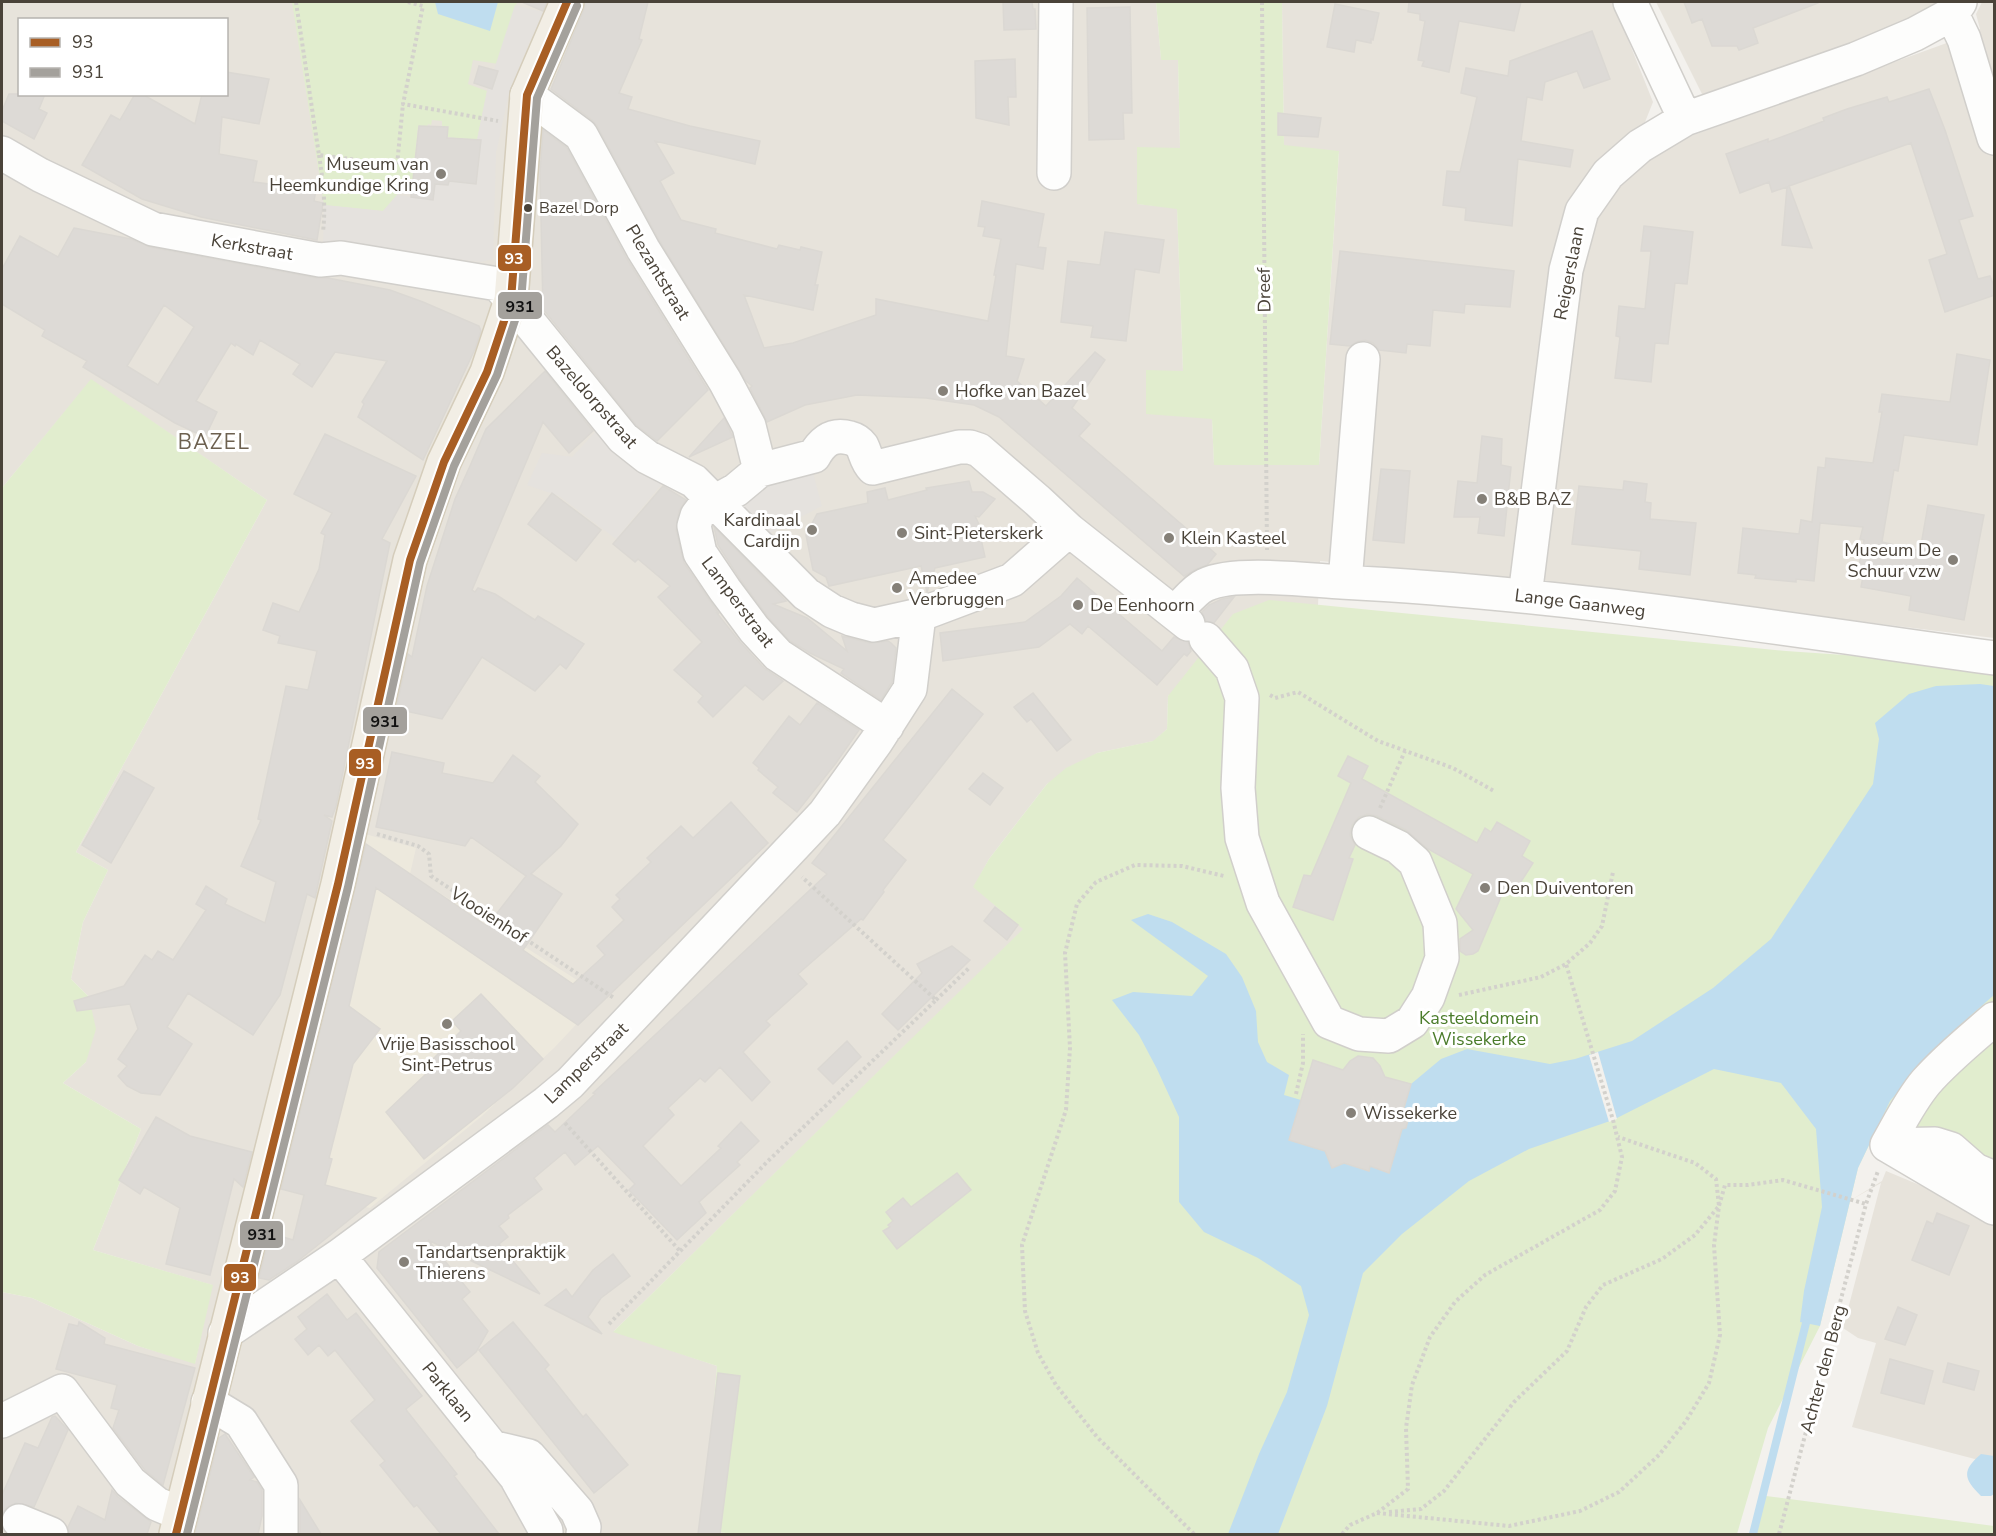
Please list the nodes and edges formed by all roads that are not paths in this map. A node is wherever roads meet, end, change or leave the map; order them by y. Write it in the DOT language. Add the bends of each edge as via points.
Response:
graph roads {
  1 [pos="567,2"];
  2 [pos="1056,2"];
  3 [pos="1630,2"];
  4 [pos="1956,8"];
  5 [pos="526,110"];
  6 [pos="1685,119"];
  7 [pos="1995,138"];
  8 [pos="2,153"];
  9 [pos="1054,173"];
  10 [pos="511,300"];
  11 [pos="1363,359"];
  12 [pos="760,470"];
  13 [pos="715,501"];
  14 [pos="1069,530"];
  15 [pos="1346,582"];
  16 [pos="1525,596"];
  17 [pos="919,615"];
  18 [pos="1190,625"];
  19 [pos="1995,658"];
  20 [pos="886,726"];
  21 [pos="1374,821"];
  22 [pos="1995,1019"];
  23 [pos="1887,1145"];
  24 [pos="1995,1178"];
  25 [pos="1995,1208"];
  26 [pos="339,1256"];
  27 [pos="225,1334"];
  28 [pos="208,1401"];
  29 [pos="2,1422"];
  30 [pos="491,1447"];
  31 [pos="19,1521"];
  32 [pos="178,1524"];
  33 [pos="51,1534"];
  34 [pos="281,1534"];
  35 [pos="546,1534"];
  36 [pos="583,1534"];
  1 -- 5 [label="main road"];
  2 -- 9 [label="street"];
  3 -- 6 [label="street"];
  4 -- 6 [label="street, Reigerslaan" via="1915,34 1856,59"];
  4 -- 7 [label="street"];
  5 -- 10 [label="main road"];
  5 -- 12 [label="street, Plezantstraat" via="581,135 643,249 725,381 749,426"];
  6 -- 16 [label="street, Reigerslaan" via="1640,146 1608,174 1582,211 1566,270"];
  8 -- 10 [label="street, Kerkstraat" via="153,229 320,260 341,258 498,284"];
  10 -- 13 [label="street, Bazeldorpstraat" via="623,438 647,457 694,481"];
  10 -- 27 [label="main road" via="487,372 444,462 410,560 351,826"];
  11 -- 15 [label="street"];
  12 -- 13 [label="street, Lamperstraat"];
  12 -- 14 [label="street" via="814,456 820,446 836,436 861,444 873,468 928,453 970,447 1002,469"];
  13 -- 17 [label="street, Bazeldorpstraat" via="806,594 832,611 874,625"];
  13 -- 20 [label="street, Lamperstraat" via="703,508 694,526 700,553 754,630 778,655"];
  14 -- 17 [label="street, Bazeldorpstraat" via="1012,580"];
  14 -- 18 [label="street"];
  15 -- 16 [label="street, Lange Gaanweg"];
  15 -- 18 [label="street, Lange Gaanweg" via="1235,578 1204,585"];
  16 -- 19 [label="street, Lange Gaanweg"];
  17 -- 20 [label="street, Lamperstraat" via="910,688"];
  18 -- 21 [label="street" via="1232,669 1242,698 1238,788 1242,838 1263,903 1329,1022 1359,1034 1389,1036 1412,1022 1428,997 1442,958 1440,923 1415,862"];
  20 -- 26 [label="street, Lamperstraat" via="825,813 570,1083"];
  22 -- 23 [label="street" via="1926,1083"];
  23 -- 24 [label="street" via="1935,1144 1951,1149 1975,1170"];
  23 -- 25 [label="street"];
  26 -- 27 [label="street, Lamperstraat"];
  26 -- 30 [label="street, Parklaan"];
  27 -- 28 [label="main road"];
  28 -- 32 [label="main road"];
  28 -- 34 [label="street" via="241,1422 281,1485"];
  29 -- 32 [label="street" via="62,1391 130,1482"];
  30 -- 35 [label="street, Parklaan" via="516,1477"];
  30 -- 36 [label="street" via="529,1456 577,1511"];
  31 -- 33 [label="street"];
}
